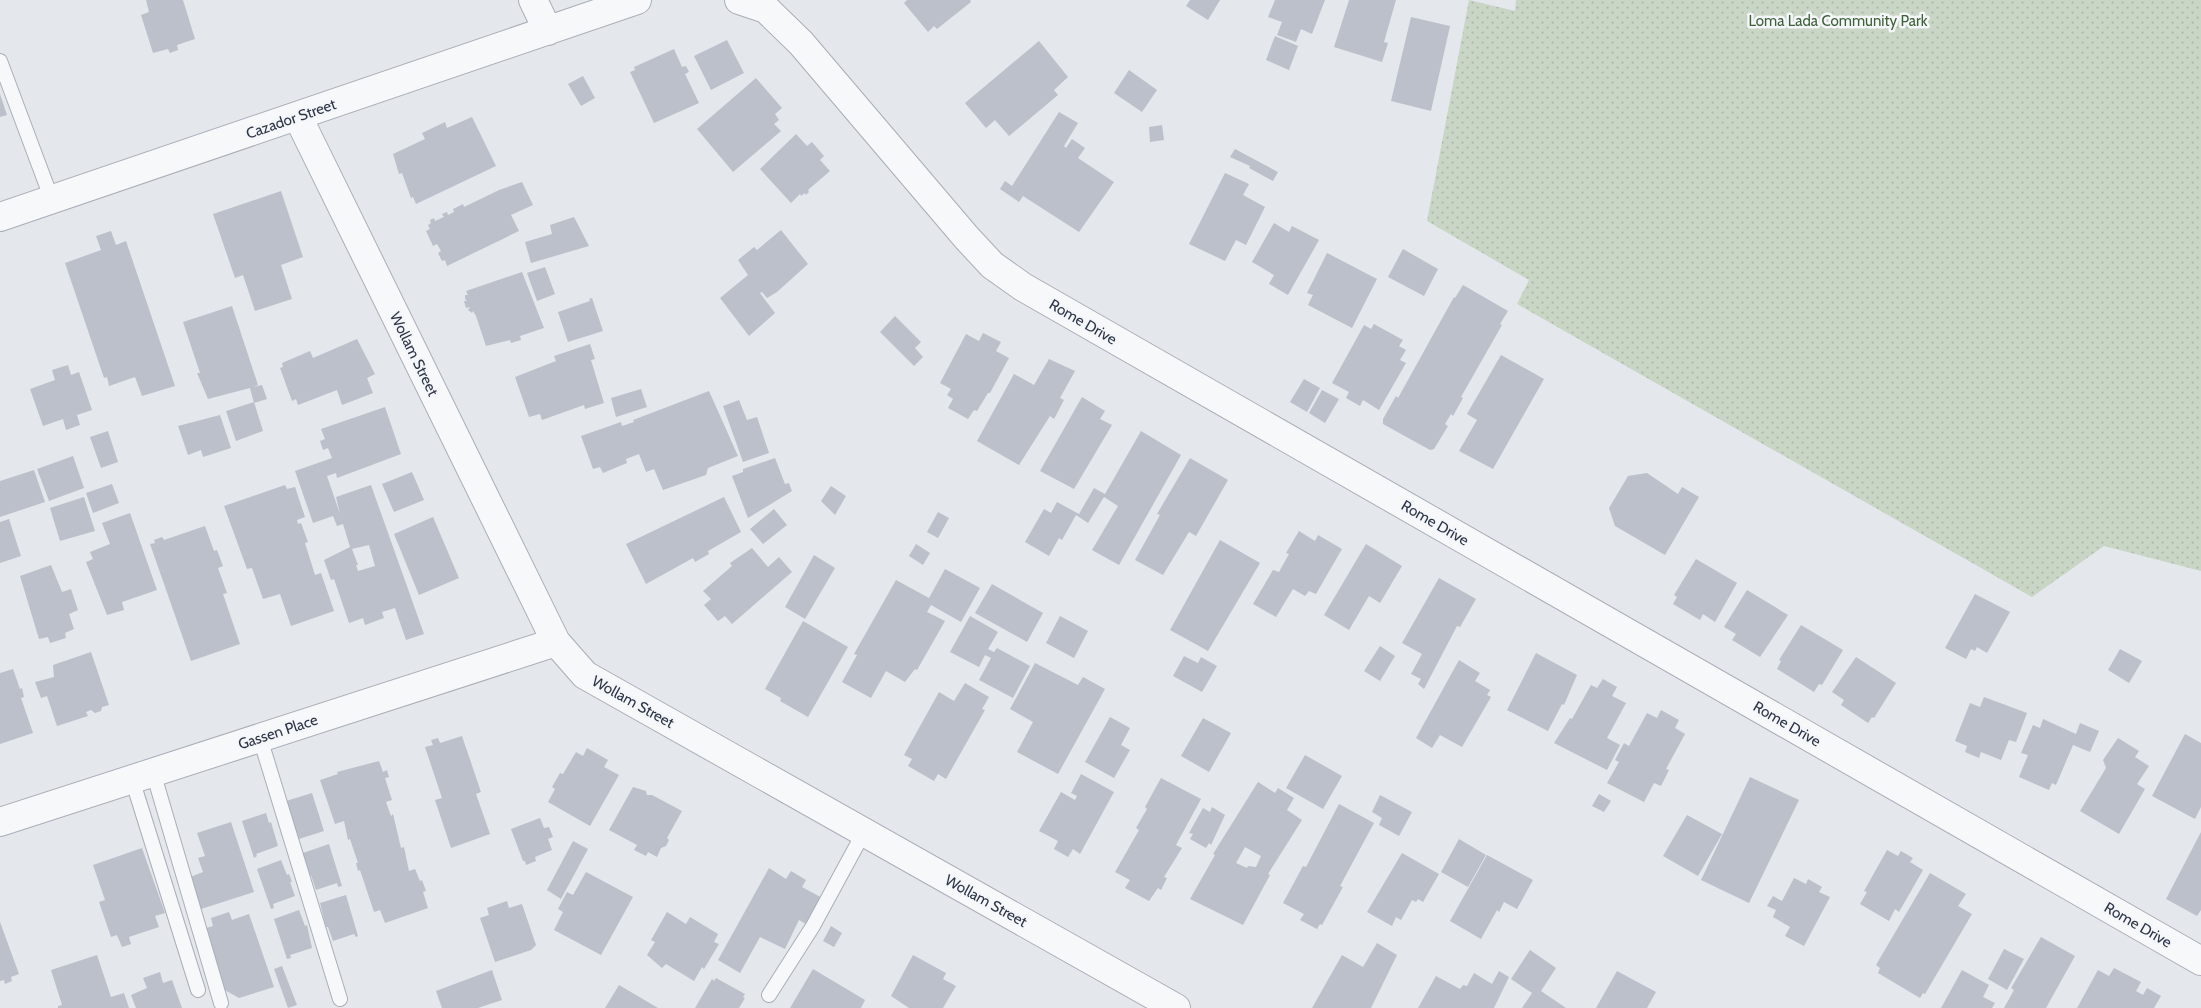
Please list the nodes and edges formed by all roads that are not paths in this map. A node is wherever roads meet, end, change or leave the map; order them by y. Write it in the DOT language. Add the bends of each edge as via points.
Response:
graph roads {
  1 [pos="533,0"];
  2 [pos="637,0"];
  3 [pos="739,0"];
  4 [pos="548,31"];
  5 [pos="0,61"];
  6 [pos="298,117"];
  7 [pos="52,200"];
  8 [pos="0,217"];
  9 [pos="556,642"];
  10 [pos="260,738"];
  11 [pos="143,776"];
  12 [pos="0,822"];
  13 [pos="864,832"];
  14 [pos="2201,961"];
  15 [pos="198,990"];
  16 [pos="769,995"];
  17 [pos="340,999"];
  18 [pos="221,1003"];
  19 [pos="1176,1008"];
  1 -- 4 [label="street"];
  2 -- 4 [label="street"];
  3 -- 14 [label="street, Rome Drive" via="766,9 801,42 966,237 992,265 1023,287"];
  4 -- 6 [label="street, Cazador Street"];
  5 -- 7 [label="lane"];
  6 -- 7 [label="street, Cazador Street"];
  6 -- 9 [label="street, Wollam Street"];
  7 -- 8 [label="street, Cazador Street"];
  9 -- 10 [label="street, Gassen Place"];
  9 -- 13 [label="street, Wollam Street" via="585,675"];
  10 -- 11 [label="street, Gassen Place"];
  10 -- 17 [label="lane"];
  11 -- 12 [label="street, Gassen Place"];
  11 -- 15 [label="lane"];
  11 -- 18 [label="lane"];
  13 -- 16 [label="lane" via="813,926"];
  13 -- 19 [label="street, Wollam Street"];
}
